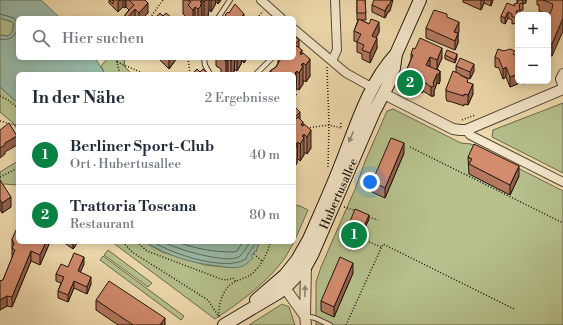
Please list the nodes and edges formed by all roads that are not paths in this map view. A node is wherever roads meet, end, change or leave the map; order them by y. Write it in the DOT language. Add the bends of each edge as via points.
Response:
graph roads {
  1 [pos="230,0"];
  2 [pos="261,0"];
  3 [pos="335,0"];
  4 [pos="420,0"];
  5 [pos="219,16"];
  6 [pos="279,16"];
  7 [pos="296,33"];
  8 [pos="204,60"];
  9 [pos="270,60"];
  10 [pos="329,64"];
  11 [pos="209,72"];
  12 [pos="258,72"];
  13 [pos="563,73"];
  14 [pos="563,88"];
  15 [pos="378,91"];
  16 [pos="463,125"];
  17 [pos="563,182"];
  18 [pos="306,266"];
  19 [pos="285,282"];
  20 [pos="221,320"];
  21 [pos="305,321"];
  22 [pos="330,325"];
  1 -- 5 [label="lane"];
  2 -- 6 [label="street"];
  3 -- 10 [label="street" via="337,50"];
  4 -- 15 [label="main road, Hubertusallee" via="396,54 387,64"];
  7 -- 10 [label="street"];
  8 -- 11 [label="lane"];
  9 -- 12 [label="lane"];
  10 -- 15 [label="street"];
  13 -- 14 [label="street" via="560,78"];
  14 -- 16 [label="street"];
  15 -- 16 [label="street" via="453,129 460,130"];
  15 -- 18 [label="main road, Hubertusallee"];
  15 -- 19 [label="main road, Hubertusallee, one-way" via="309,239"];
  16 -- 17 [label="street" via="470,135"];
  18 -- 19 [label="main road, Hubertusallee"];
  21 -- 18 [label="street, one-way"];
  19 -- 20 [label="main road, Hubertusallee" via="278,293 235,317"];
  19 -- 21 [label="street"];
  21 -- 22 [label="lane" via="315,318"];
}
